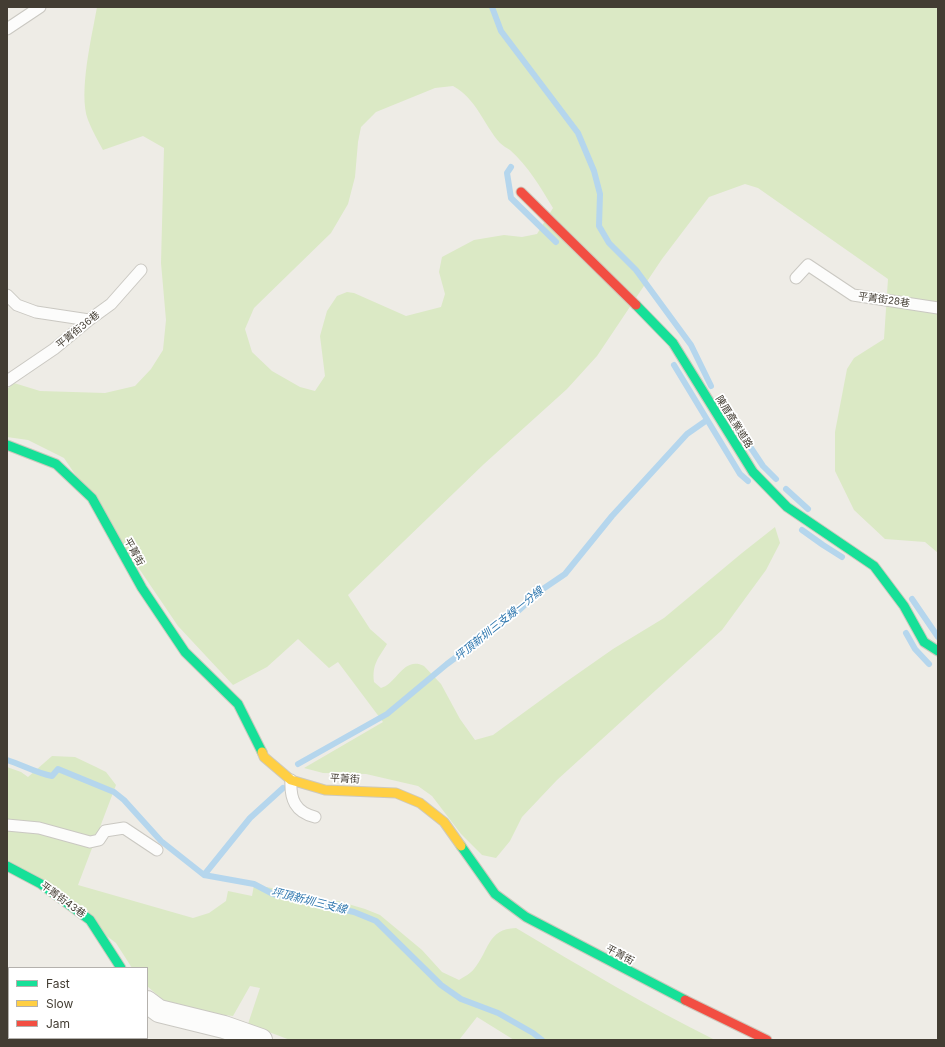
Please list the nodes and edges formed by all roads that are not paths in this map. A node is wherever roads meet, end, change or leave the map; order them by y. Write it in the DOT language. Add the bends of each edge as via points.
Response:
graph roads {
  1 [pos="40,7"];
  2 [pos="7,29"];
  3 [pos="522,192"];
  4 [pos="141,270"];
  5 [pos="796,278"];
  6 [pos="7,296"];
  7 [pos="938,308"];
  8 [pos="89,320"];
  9 [pos="7,381"];
  10 [pos="7,445"];
  11 [pos="938,651"];
  12 [pos="291,780"];
  13 [pos="315,817"];
  14 [pos="7,825"];
  15 [pos="157,850"];
  16 [pos="7,866"];
  17 [pos="120,967"];
  18 [pos="148,1003"];
  19 [pos="260,1040"];
  20 [pos="767,1040"];
  1 -- 2 [label="lane"];
  3 -- 11 [label="street, 陳厝產業道路" via="673,343 753,472 787,507 874,566 904,606 924,642"];
  4 -- 8 [label="lane, 平菁街36巷" via="111,304"];
  5 -- 7 [label="lane, 平菁街28巷" via="808,265 853,296"];
  6 -- 8 [label="lane" via="17,305 36,312"];
  8 -- 9 [label="lane, 平菁街36巷" via="54,349"];
  10 -- 12 [label="street, 平菁街" via="56,464 92,498 142,588 185,652 238,704 264,757"];
  12 -- 13 [label="lane" via="293,802 306,815"];
  12 -- 20 [label="street, 平菁街" via="325,790 396,793 420,803 444,822 495,894 526,918"];
  14 -- 15 [label="lane" via="39,828 90,842 99,840 105,831 124,828"];
  16 -- 17 [label="street, 平菁街43巷" via="42,884 90,920"];
  18 -- 19 [label="street" via="159,1011 224,1027"];
}
